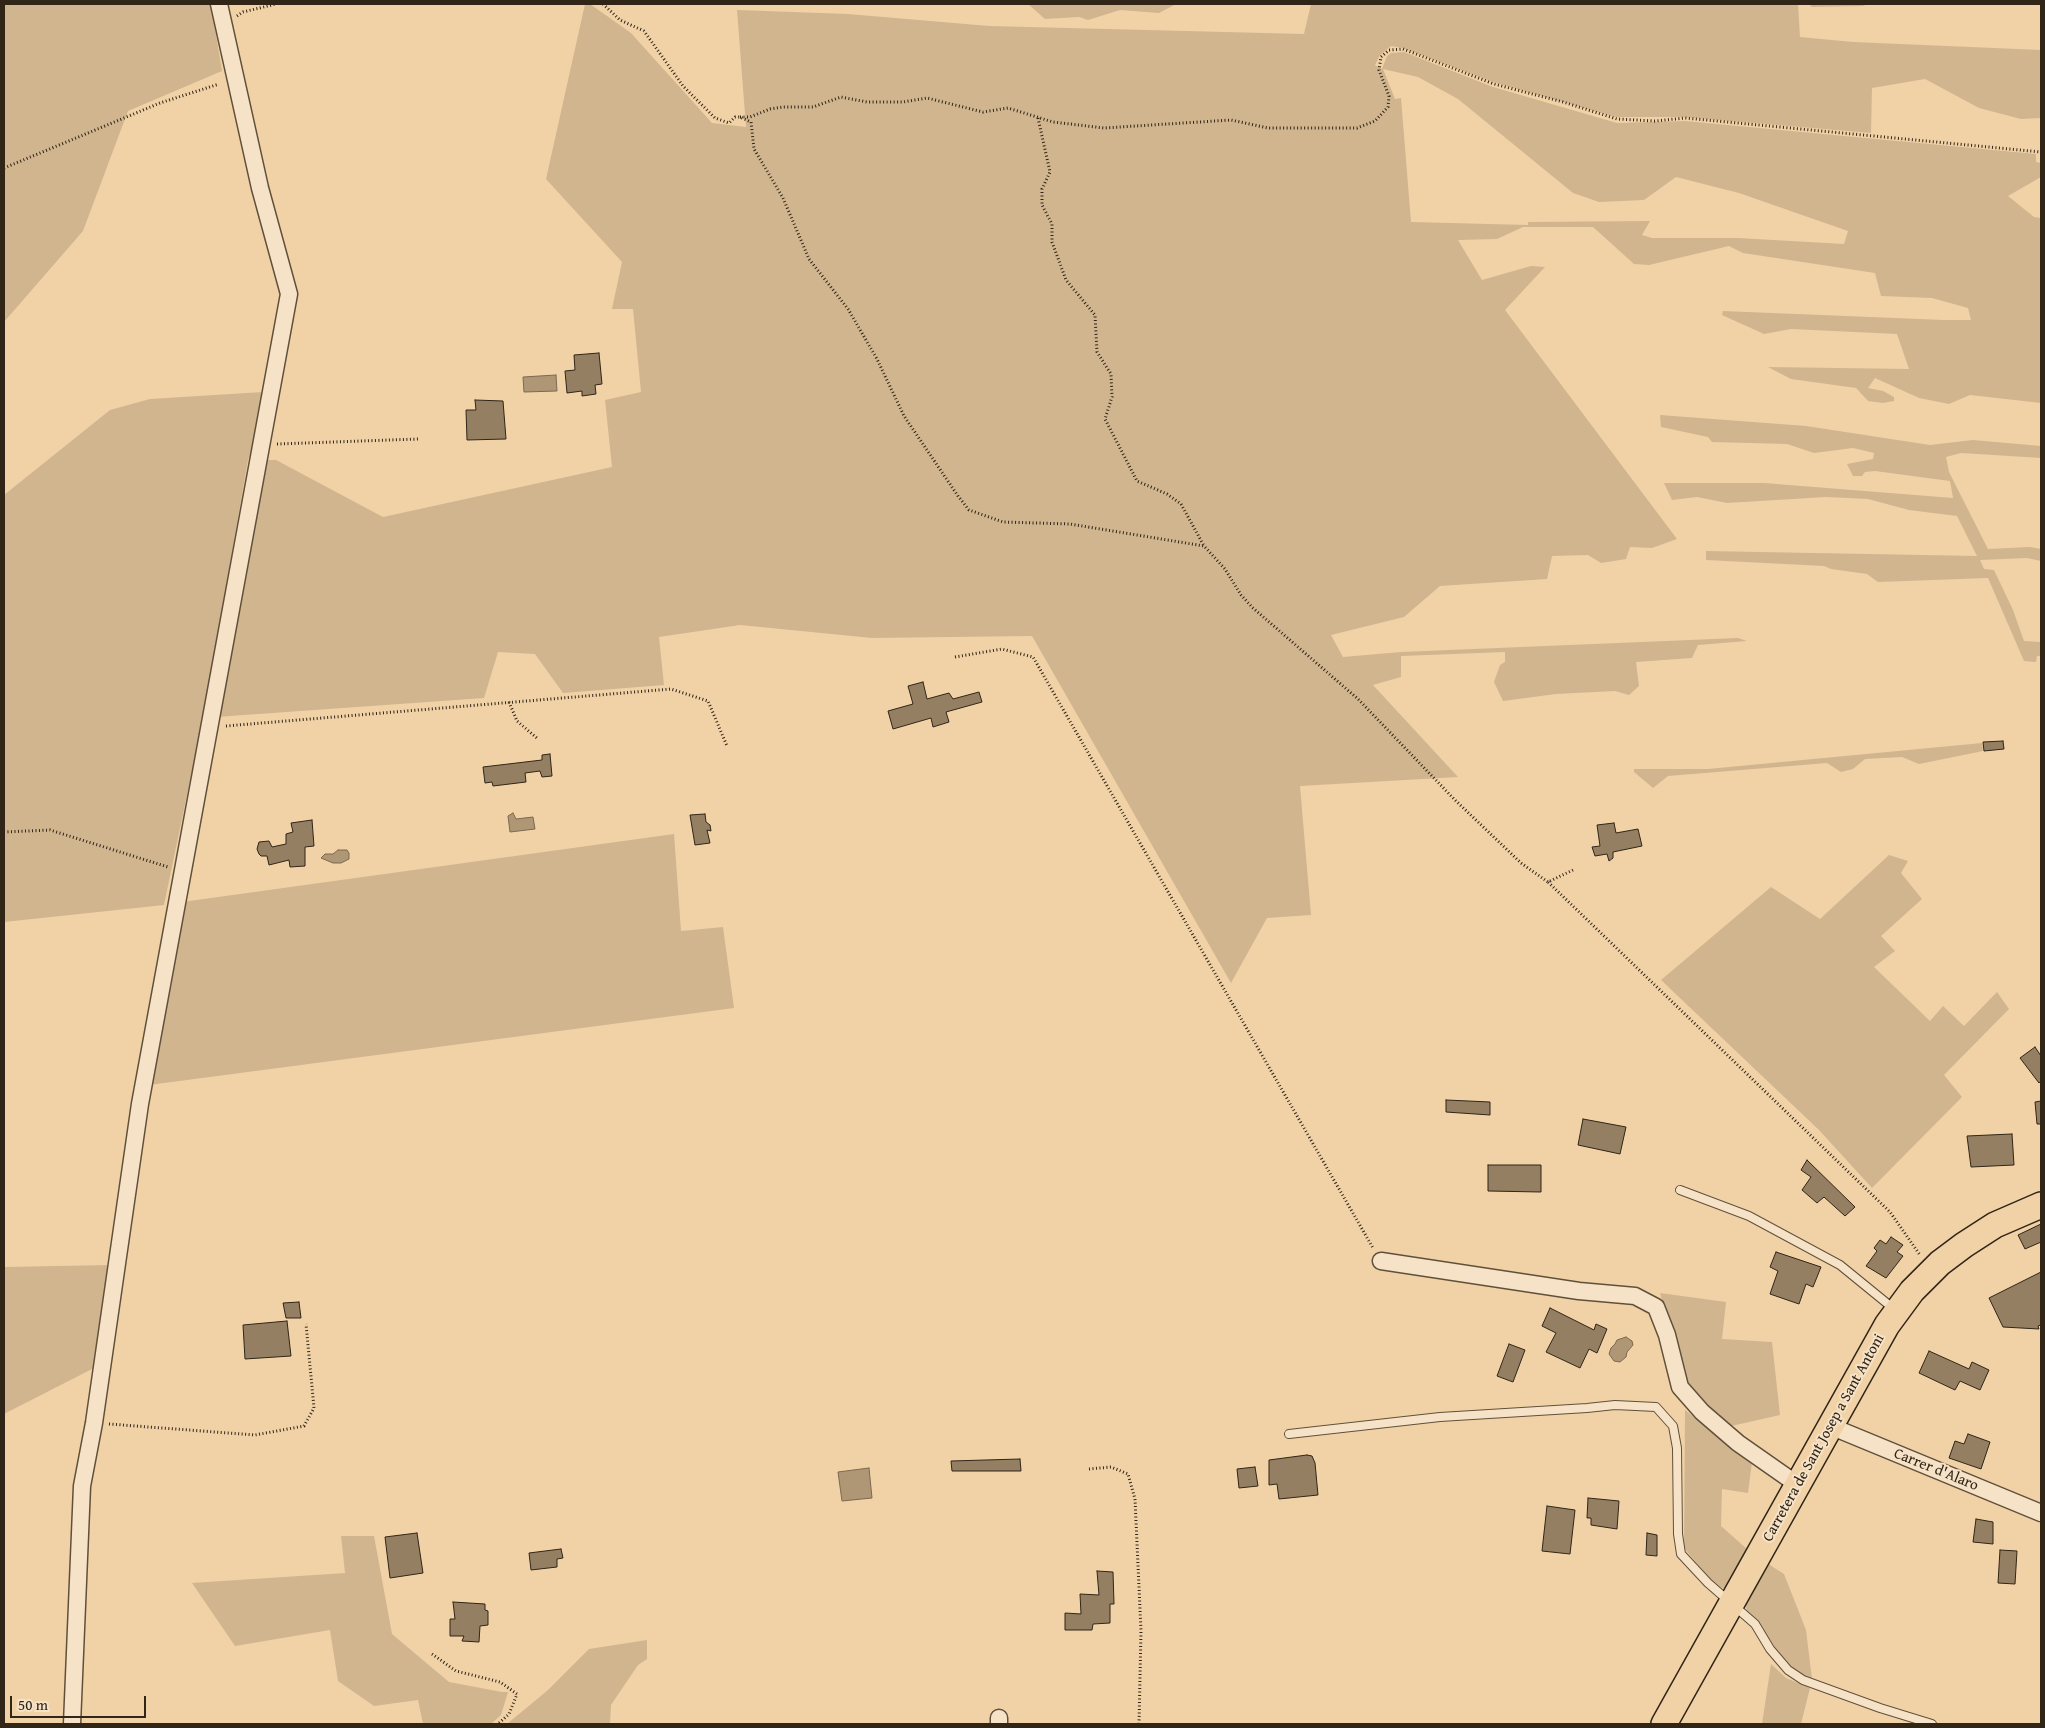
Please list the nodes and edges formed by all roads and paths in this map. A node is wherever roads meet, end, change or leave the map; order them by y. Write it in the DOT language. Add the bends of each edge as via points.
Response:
graph roads {
  1 [pos="220,4"];
  2 [pos="276,4"];
  3 [pos="603,4"];
  4 [pos="224,25"];
  5 [pos="237,79"];
  6 [pos="740,117"];
  7 [pos="1038,118"];
  8 [pos="2041,152"];
  9 [pos="4,168"];
  10 [pos="418,438"];
  11 [pos="262,444"];
  12 [pos="1204,546"];
  13 [pos="955,657"];
  14 [pos="509,702"];
  15 [pos="210,728"];
  16 [pos="538,739"];
  17 [pos="727,746"];
  18 [pos="4,832"];
  19 [pos="1573,870"];
  20 [pos="183,872"];
  21 [pos="1548,882"];
  22 [pos="1680,1190"];
  23 [pos="2041,1205"];
  24 [pos="1381,1261"];
  25 [pos="1931,1272"];
  26 [pos="1898,1311"];
  27 [pos="306,1324"];
  28 [pos="94,1423"];
  29 [pos="1830,1426"];
  30 [pos="1289,1434"];
  31 [pos="1089,1469"];
  32 [pos="1798,1485"];
  33 [pos="2041,1513"];
  34 [pos="1731,1604"];
  35 [pos="432,1654"];
  36 [pos="72,1724"];
  37 [pos="498,1724"];
  38 [pos="1139,1724"];
  39 [pos="1664,1724"];
  40 [pos="1932,1724"];
  1 -- 4 [label="street"];
  2 -- 4 [label="path" via="243,12"];
  3 -- 6 [label="path" via="620,20 644,31 683,86 715,118 729,123"];
  4 -- 5 [label="street"];
  5 -- 9 [label="path" via="160,103"];
  5 -- 11 [label="street" via="260,188 288,294"];
  6 -- 7 [label="path" via="783,107 813,107 841,97 867,102 927,98 983,112 1008,108"];
  6 -- 12 [label="path" via="751,122 754,149 783,198 810,259 848,309 877,359 904,416 969,510 1003,522 1070,524"];
  7 -- 8 [label="path" via="1104,128 1231,120 1268,128 1357,128 1375,121 1388,107 1389,96 1379,70 1381,57 1389,50 1404,49 1494,84 1617,119 1655,121 1685,118"];
  7 -- 12 [label="path" via="1050,172 1042,189 1042,205 1052,224 1052,242 1066,280 1095,314 1097,352 1111,374 1112,397 1105,419 1137,481 1181,504"];
  10 -- 11 [label="path"];
  11 -- 15 [label="street"];
  12 -- 21 [label="path" via="1253,608 1358,699 1442,787 1521,863"];
  13 -- 24 [label="path" via="1002,649 1033,656"];
  14 -- 15 [label="path"];
  14 -- 16 [label="path" via="517,721"];
  14 -- 17 [label="path" via="671,689 708,701"];
  15 -- 20 [label="street"];
  18 -- 20 [label="path" via="50,830"];
  19 -- 21 [label="path"];
  20 -- 28 [label="street" via="140,1104"];
  21 -- 25 [label="path" via="1890,1212"];
  22 -- 26 [label="lane" via="1749,1216 1840,1265"];
  23 -- 25 [label="main road, Carretera de Sant Josep a Sant Antoni" via="1995,1225"];
  24 -- 32 [label="street" via="1579,1291 1635,1296 1656,1307 1680,1387 1702,1412 1738,1443"];
  25 -- 26 [label="main road, Carretera de Sant Josep a Sant Antoni"];
  26 -- 29 [label="main road, Carretera de Sant Josep a Sant Antoni"];
  27 -- 28 [label="path" via="314,1408 304,1426 255,1435"];
  28 -- 36 [label="street" via="82,1486"];
  29 -- 32 [label="main road, Carretera de Sant Josep a Sant Antoni"];
  29 -- 33 [label="street, Carrer d'Alaro"];
  30 -- 34 [label="lane" via="1440,1417 1615,1405 1656,1406 1673,1426 1677,1448 1681,1554"];
  31 -- 38 [label="path" via="1111,1467 1128,1474 1135,1499 1141,1631"];
  32 -- 34 [label="main road, Carretera de Sant Josep a Sant Antoni"];
  34 -- 39 [label="main road, Carretera de Sant Josep a Sant Antoni"];
  34 -- 40 [label="lane" via="1755,1624 1770,1649 1788,1670 1802,1680"];
  35 -- 37 [label="path" via="456,1671 500,1682 517,1694 509,1714"];
}
